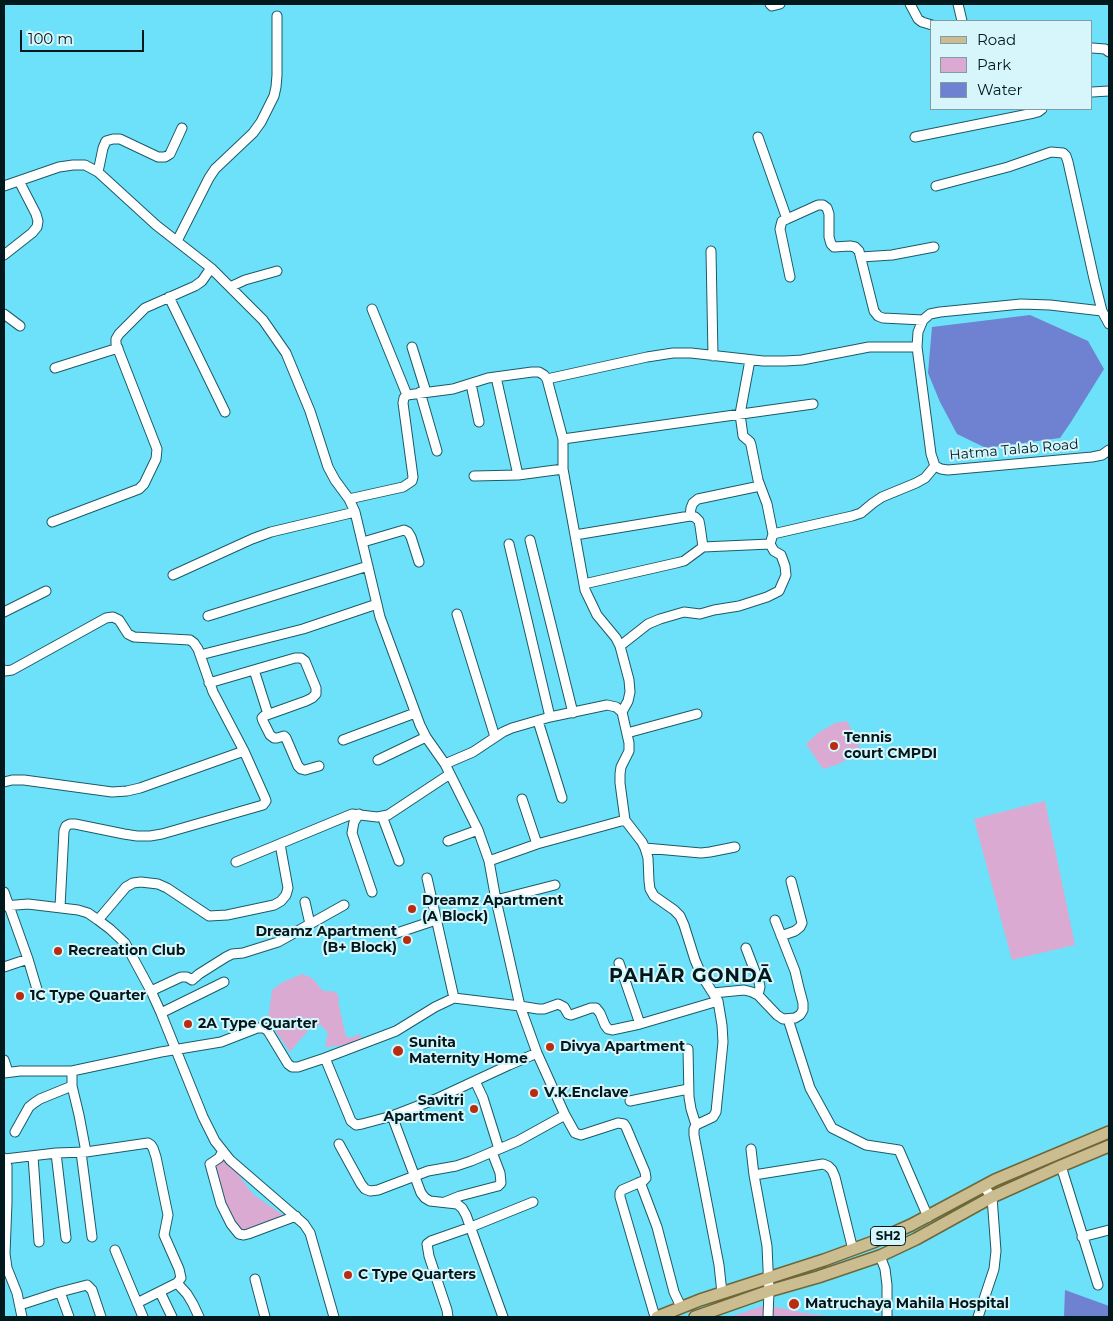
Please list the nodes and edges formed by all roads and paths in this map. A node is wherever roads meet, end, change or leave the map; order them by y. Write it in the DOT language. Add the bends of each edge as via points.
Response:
graph roads {
  1 [pos="770,4"];
  2 [pos="780,4"];
  3 [pos="910,4"];
  4 [pos="958,4"];
  5 [pos="277,16"];
  6 [pos="962,20"];
  7 [pos="930,24"];
  8 [pos="1093,48"];
  9 [pos="1108,50"];
  10 [pos="1109,91"];
  11 [pos="1093,92"];
  12 [pos="1041,110"];
  13 [pos="182,128"];
  14 [pos="915,136"];
  15 [pos="758,137"];
  16 [pos="98,172"];
  17 [pos="19,181"];
  18 [pos="4,186"];
  19 [pos="936,186"];
  20 [pos="787,218"];
  21 [pos="177,241"];
  22 [pos="934,248"];
  23 [pos="711,251"];
  24 [pos="4,255"];
  25 [pos="861,257"];
  26 [pos="211,268"];
  27 [pos="277,271"];
  28 [pos="790,277"];
  29 [pos="230,287"];
  30 [pos="169,297"];
  31 [pos="372,309"];
  32 [pos="1102,311"];
  33 [pos="4,314"];
  34 [pos="923,320"];
  35 [pos="1109,325"];
  36 [pos="20,326"];
  37 [pos="917,346"];
  38 [pos="412,347"];
  39 [pos="118,348"];
  40 [pos="713,356"];
  41 [pos="750,360"];
  42 [pos="55,368"];
  43 [pos="496,377"];
  44 [pos="546,379"];
  45 [pos="471,384"];
  46 [pos="423,392"];
  47 [pos="407,395"];
  48 [pos="813,404"];
  49 [pos="225,412"];
  50 [pos="740,414"];
  51 [pos="479,422"];
  52 [pos="563,439"];
  53 [pos="437,451"];
  54 [pos="1109,454"];
  55 [pos="935,466"];
  56 [pos="563,469"];
  57 [pos="518,475"];
  58 [pos="474,476"];
  59 [pos="760,486"];
  60 [pos="349,500"];
  61 [pos="355,512"];
  62 [pos="690,516"];
  63 [pos="52,522"];
  64 [pos="773,534"];
  65 [pos="575,535"];
  66 [pos="530,540"];
  67 [pos="363,542"];
  68 [pos="508,544"];
  69 [pos="770,544"];
  70 [pos="703,547"];
  71 [pos="419,562"];
  72 [pos="368,566"];
  73 [pos="173,575"];
  74 [pos="584,584"];
  75 [pos="46,591"];
  76 [pos="377,604"];
  77 [pos="4,612"];
  78 [pos="457,614"];
  79 [pos="208,616"];
  80 [pos="620,646"];
  81 [pos="200,655"];
  82 [pos="4,670"];
  83 [pos="254,670"];
  84 [pos="209,683"];
  85 [pos="622,712"];
  86 [pos="415,713"];
  87 [pos="573,713"];
  88 [pos="268,714"];
  89 [pos="696,714"];
  90 [pos="550,717"];
  91 [pos="538,721"];
  92 [pos="627,733"];
  93 [pos="426,737"];
  94 [pos="495,737"];
  95 [pos="343,740"];
  96 [pos="244,750"];
  97 [pos="378,760"];
  98 [pos="445,764"];
  99 [pos="319,766"];
  100 [pos="450,774"];
  101 [pos="4,782"];
  102 [pos="562,798"];
  103 [pos="522,799"];
  104 [pos="360,814"];
  105 [pos="382,816"];
  106 [pos="625,820"];
  107 [pos="478,830"];
  108 [pos="448,841"];
  109 [pos="280,844"];
  110 [pos="537,844"];
  111 [pos="735,847"];
  112 [pos="645,848"];
  113 [pos="489,860"];
  114 [pos="399,861"];
  115 [pos="236,862"];
  116 [pos="427,878"];
  117 [pos="792,881"];
  118 [pos="555,885"];
  119 [pos="4,892"];
  120 [pos="372,892"];
  121 [pos="496,900"];
  122 [pos="305,902"];
  123 [pos="6,905"];
  124 [pos="344,905"];
  125 [pos="60,908"];
  126 [pos="98,920"];
  127 [pos="436,920"];
  128 [pos="775,920"];
  129 [pos="310,924"];
  130 [pos="396,933"];
  131 [pos="782,936"];
  132 [pos="746,948"];
  133 [pos="28,959"];
  134 [pos="619,964"];
  135 [pos="4,967"];
  136 [pos="224,982"];
  137 [pos="151,992"];
  138 [pos="713,993"];
  139 [pos="758,995"];
  140 [pos="39,996"];
  141 [pos="454,998"];
  142 [pos="718,1001"];
  143 [pos="520,1006"];
  144 [pos="161,1013"];
  145 [pos="788,1019"];
  146 [pos="640,1024"];
  147 [pos="176,1049"];
  148 [pos="688,1050"];
  149 [pos="537,1053"];
  150 [pos="325,1058"];
  151 [pos="4,1060"];
  152 [pos="72,1071"];
  153 [pos="6,1072"];
  154 [pos="475,1081"];
  155 [pos="72,1086"];
  156 [pos="688,1089"];
  157 [pos="630,1101"];
  158 [pos="565,1115"];
  159 [pos="392,1116"];
  160 [pos="696,1125"];
  161 [pos="15,1132"];
  162 [pos="1109,1132"];
  163 [pos="339,1144"];
  164 [pos="1109,1146"];
  165 [pos="751,1149"];
  166 [pos="495,1150"];
  167 [pos="223,1151"];
  168 [pos="83,1152"];
  169 [pos="56,1154"];
  170 [pos="33,1156"];
  171 [pos="4,1158"];
  172 [pos="1061,1166"];
  173 [pos="754,1175"];
  174 [pos="414,1176"];
  175 [pos="640,1182"];
  176 [pos="984,1186"];
  177 [pos="992,1197"];
  178 [pos="445,1202"];
  179 [pos="533,1202"];
  180 [pos="296,1216"];
  181 [pos="928,1217"];
  182 [pos="471,1227"];
  183 [pos="1109,1230"];
  184 [pos="92,1237"];
  185 [pos="1082,1237"];
  186 [pos="66,1238"];
  187 [pos="40,1242"];
  188 [pos="115,1250"];
  189 [pos="853,1250"];
  190 [pos="880,1256"];
  191 [pos="255,1279"];
  192 [pos="768,1279"];
  193 [pos="177,1283"];
  194 [pos="1098,1286"];
  195 [pos="769,1291"];
  196 [pos="60,1292"];
  197 [pos="160,1292"];
  198 [pos="722,1293"];
  199 [pos="137,1303"];
  200 [pos="20,1306"];
  201 [pos="681,1307"];
  202 [pos="22,1317"];
  203 [pos="69,1317"];
  204 [pos="101,1317"];
  205 [pos="143,1317"];
  206 [pos="172,1317"];
  207 [pos="199,1317"];
  208 [pos="265,1317"];
  209 [pos="334,1317"];
  210 [pos="448,1317"];
  211 [pos="503,1317"];
  212 [pos="656,1317"];
  213 [pos="695,1317"];
  214 [pos="768,1317"];
  215 [pos="887,1317"];
  216 [pos="978,1317"];
  1 -- 2 [label="street"];
  3 -- 7 [label="street" via="918,19"];
  4 -- 6 [label="street"];
  5 -- 21 [label="street" via="274,96 253,133 215,169"];
  8 -- 9 [label="street"];
  10 -- 11 [label="street"];
  12 -- 14 [label="street"];
  13 -- 16 [label="street" via="170,154 165,157 158,157 120,139 106,141"];
  15 -- 20 [label="street"];
  16 -- 17 [label="street" via="85,165 72,165"];
  16 -- 21 [label="street"];
  17 -- 18 [label="street"];
  17 -- 24 [label="street" via="36,214 37,227"];
  19 -- 32 [label="street" via="1051,152 1063,153 1068,162"];
  20 -- 25 [label="street" via="823,205 829,214 831,244 834,247 855,247"];
  20 -- 28 [label="street" via="782,221 780,230"];
  21 -- 26 [label="street"];
  22 -- 25 [label="street"];
  23 -- 40 [label="street"];
  25 -- 34 [label="street" via="878,316"];
  26 -- 29 [label="street"];
  26 -- 30 [label="street" via="196,286"];
  27 -- 29 [label="street"];
  29 -- 60 [label="street" via="263,320 286,353 328,467"];
  30 -- 39 [label="street" via="140,312 119,334 116,339"];
  30 -- 49 [label="street"];
  31 -- 47 [label="street"];
  32 -- 34 [label="street" via="1020,304 940,312"];
  32 -- 35 [label="street"];
  33 -- 36 [label="street"];
  34 -- 37 [label="street, Hatma Talab Road"];
  37 -- 41 [label="street" via="869,347 785,362"];
  37 -- 55 [label="street, Hatma Talab Road"];
  38 -- 46 [label="street"];
  39 -- 42 [label="street"];
  39 -- 63 [label="street" via="157,449 156,459 139,489"];
  40 -- 41 [label="street"];
  40 -- 44 [label="street" via="673,353"];
  41 -- 50 [label="street"];
  43 -- 44 [label="street" via="539,372"];
  43 -- 45 [label="street"];
  43 -- 57 [label="street"];
  44 -- 52 [label="street"];
  45 -- 46 [label="street"];
  45 -- 51 [label="street"];
  46 -- 47 [label="street"];
  46 -- 53 [label="street"];
  47 -- 60 [label="street" via="403,403 412,481 403,487"];
  48 -- 50 [label="street"];
  50 -- 52 [label="street"];
  50 -- 59 [label="street" via="743,436 750,442"];
  52 -- 56 [label="street"];
  54 -- 55 [label="street, Hatma Talab Road" via="948,470"];
  55 -- 64 [label="street" via="925,478 882,497 861,513"];
  56 -- 57 [label="street"];
  56 -- 65 [label="street"];
  57 -- 58 [label="street"];
  59 -- 62 [label="street" via="698,499 693,503"];
  59 -- 64 [label="street"];
  60 -- 61 [label="street"];
  61 -- 67 [label="street"];
  61 -- 73 [label="street" via="265,534"];
  62 -- 65 [label="street"];
  62 -- 70 [label="street" via="698,521"];
  64 -- 69 [label="street"];
  65 -- 74 [label="street"];
  66 -- 87 [label="street"];
  67 -- 71 [label="street" via="404,530 411,537"];
  67 -- 72 [label="street"];
  68 -- 90 [label="street"];
  69 -- 70 [label="street"];
  69 -- 80 [label="street" via="774,552 781,555 785,566 786,576 779,591 739,606 700,614 684,612 660,619 648,624"];
  70 -- 74 [label="street" via="676,564"];
  72 -- 76 [label="street"];
  72 -- 79 [label="street"];
  74 -- 80 [label="street" via="597,615"];
  75 -- 77 [label="street"];
  76 -- 81 [label="street" via="303,629"];
  76 -- 86 [label="street"];
  78 -- 94 [label="street"];
  80 -- 85 [label="street" via="630,692"];
  81 -- 82 [label="street" via="190,640 134,637 113,617 12,670"];
  81 -- 84 [label="street"];
  83 -- 84 [label="street"];
  83 -- 88 [label="street"];
  83 -- 88 [label="street" via="301,658 316,688 312,698"];
  84 -- 96 [label="street"];
  85 -- 87 [label="street" via="607,705"];
  85 -- 92 [label="street"];
  86 -- 93 [label="street"];
  86 -- 95 [label="street"];
  87 -- 90 [label="street"];
  88 -- 99 [label="street" via="262,718 270,735 286,738 298,766 305,770"];
  89 -- 92 [label="street"];
  90 -- 91 [label="street"];
  91 -- 94 [label="street" via="512,728"];
  91 -- 102 [label="street"];
  92 -- 106 [label="street" via="629,751 620,774"];
  93 -- 97 [label="street"];
  93 -- 98 [label="street"];
  94 -- 98 [label="street" via="473,752"];
  96 -- 101 [label="street" via="127,791 112,792 24,780"];
  96 -- 125 [label="street" via="265,798 263,805 150,836 75,824 66,826"];
  98 -- 100 [label="street"];
  100 -- 105 [label="street"];
  100 -- 107 [label="street"];
  103 -- 110 [label="street"];
  104 -- 105 [label="street"];
  104 -- 109 [label="street" via="345,816"];
  104 -- 120 [label="street" via="352,833"];
  105 -- 114 [label="street"];
  106 -- 110 [label="street"];
  106 -- 112 [label="street"];
  107 -- 108 [label="street"];
  107 -- 113 [label="street"];
  109 -- 115 [label="street"];
  109 -- 126 [label="street" via="288,888 281,902 274,905 210,916 167,888 141,882 126,887"];
  110 -- 113 [label="street"];
  111 -- 112 [label="street" via="700,853"];
  112 -- 138 [label="street" via="650,889 654,896 680,916 695,960"];
  113 -- 121 [label="street"];
  116 -- 127 [label="street"];
  117 -- 131 [label="street" via="802,923 795,931"];
  118 -- 121 [label="street"];
  119 -- 123 [label="street"];
  121 -- 143 [label="street"];
  122 -- 129 [label="street"];
  123 -- 125 [label="street"];
  123 -- 133 [label="street"];
  124 -- 129 [label="street"];
  125 -- 126 [label="street" via="78,910"];
  126 -- 137 [label="street" via="125,943"];
  127 -- 130 [label="street"];
  127 -- 141 [label="street"];
  128 -- 131 [label="street"];
  129 -- 137 [label="street" via="269,946 232,954 192,980 181,977"];
  131 -- 145 [label="street" via="803,1003 800,1015"];
  132 -- 139 [label="street" via="759,982"];
  133 -- 135 [label="street"];
  133 -- 140 [label="street"];
  134 -- 146 [label="street"];
  136 -- 144 [label="street"];
  137 -- 144 [label="street"];
  138 -- 139 [label="street" via="744,990"];
  138 -- 142 [label="street"];
  139 -- 145 [label="street" via="776,1015"];
  141 -- 143 [label="street"];
  141 -- 150 [label="street" via="396,1031"];
  142 -- 146 [label="street"];
  142 -- 160 [label="street" via="722,1042 716,1112 713,1117"];
  143 -- 146 [label="street" via="538,1009 558,1004 571,1015 596,1008 605,1025 612,1030"];
  143 -- 149 [label="street"];
  144 -- 147 [label="street"];
  145 -- 181 [label="street" via="810,1088 832,1128 866,1145 899,1150"];
  147 -- 150 [label="street" via="221,1042 264,1028 292,1067"];
  147 -- 152 [label="street"];
  147 -- 167 [label="street" via="203,1117"];
  148 -- 156 [label="street"];
  149 -- 154 [label="street"];
  149 -- 158 [label="street"];
  150 -- 159 [label="street" via="352,1121 362,1124"];
  151 -- 153 [label="street"];
  152 -- 153 [label="street"];
  152 -- 155 [label="street"];
  154 -- 159 [label="street"];
  154 -- 166 [label="street"];
  155 -- 161 [label="street" via="29,1107"];
  155 -- 168 [label="street"];
  156 -- 157 [label="street"];
  156 -- 160 [label="street"];
  158 -- 166 [label="street"];
  158 -- 175 [label="street" via="578,1135 624,1124 646,1174"];
  159 -- 174 [label="street"];
  160 -- 198 [label="street" via="694,1135"];
  162 -- 176 [label="main road, SH2"];
  163 -- 174 [label="street" via="365,1189 378,1190"];
  164 -- 172 [label="main road, SH2"];
  165 -- 173 [label="street"];
  166 -- 174 [label="street" via="456,1166"];
  166 -- 178 [label="street" via="501,1183"];
  167 -- 180 [label="street"];
  167 -- 180 [label="street" via="210,1164 221,1204 240,1234"];
  168 -- 169 [label="street"];
  168 -- 184 [label="street"];
  168 -- 193 [label="street" via="151,1145 168,1215 164,1235 181,1274"];
  169 -- 170 [label="street"];
  169 -- 186 [label="street"];
  170 -- 171 [label="street"];
  170 -- 187 [label="street"];
  171 -- 200 [label="street" via="8,1202 6,1261"];
  172 -- 177 [label="main road, SH2"];
  172 -- 185 [label="street"];
  173 -- 189 [label="street" via="823,1164 828,1166 835,1176"];
  173 -- 192 [label="street" via="767,1246"];
  174 -- 178 [label="street" via="425,1198"];
  175 -- 201 [label="street"];
  175 -- 212 [label="street" via="622,1190 620,1197"];
  176 -- 177 [label="street"];
  176 -- 181 [label="main road, SH2"];
  177 -- 190 [label="main road, SH2"];
  177 -- 216 [label="street" via="995,1260"];
  178 -- 182 [label="street" via="462,1208"];
  179 -- 182 [label="street"];
  180 -- 209 [label="street" via="310,1233"];
  181 -- 189 [label="main road, SH2"];
  182 -- 210 [label="street" via="427,1244"];
  182 -- 211 [label="street"];
  183 -- 185 [label="street"];
  185 -- 194 [label="street"];
  188 -- 199 [label="street"];
  189 -- 192 [label="main road, SH2"];
  190 -- 195 [label="main road, SH2"];
  190 -- 215 [label="street" via="887,1285"];
  191 -- 208 [label="street"];
  192 -- 195 [label="street"];
  192 -- 198 [label="main road, SH2"];
  193 -- 197 [label="street"];
  193 -- 207 [label="street"];
  195 -- 213 [label="main road, SH2"];
  195 -- 214 [label="street"];
  196 -- 200 [label="street"];
  196 -- 203 [label="street"];
  196 -- 204 [label="street" via="90,1287"];
  197 -- 199 [label="street"];
  197 -- 206 [label="street"];
  198 -- 201 [label="main road, SH2"];
  199 -- 205 [label="street"];
  200 -- 202 [label="street"];
  201 -- 212 [label="main road, SH2"];
}
